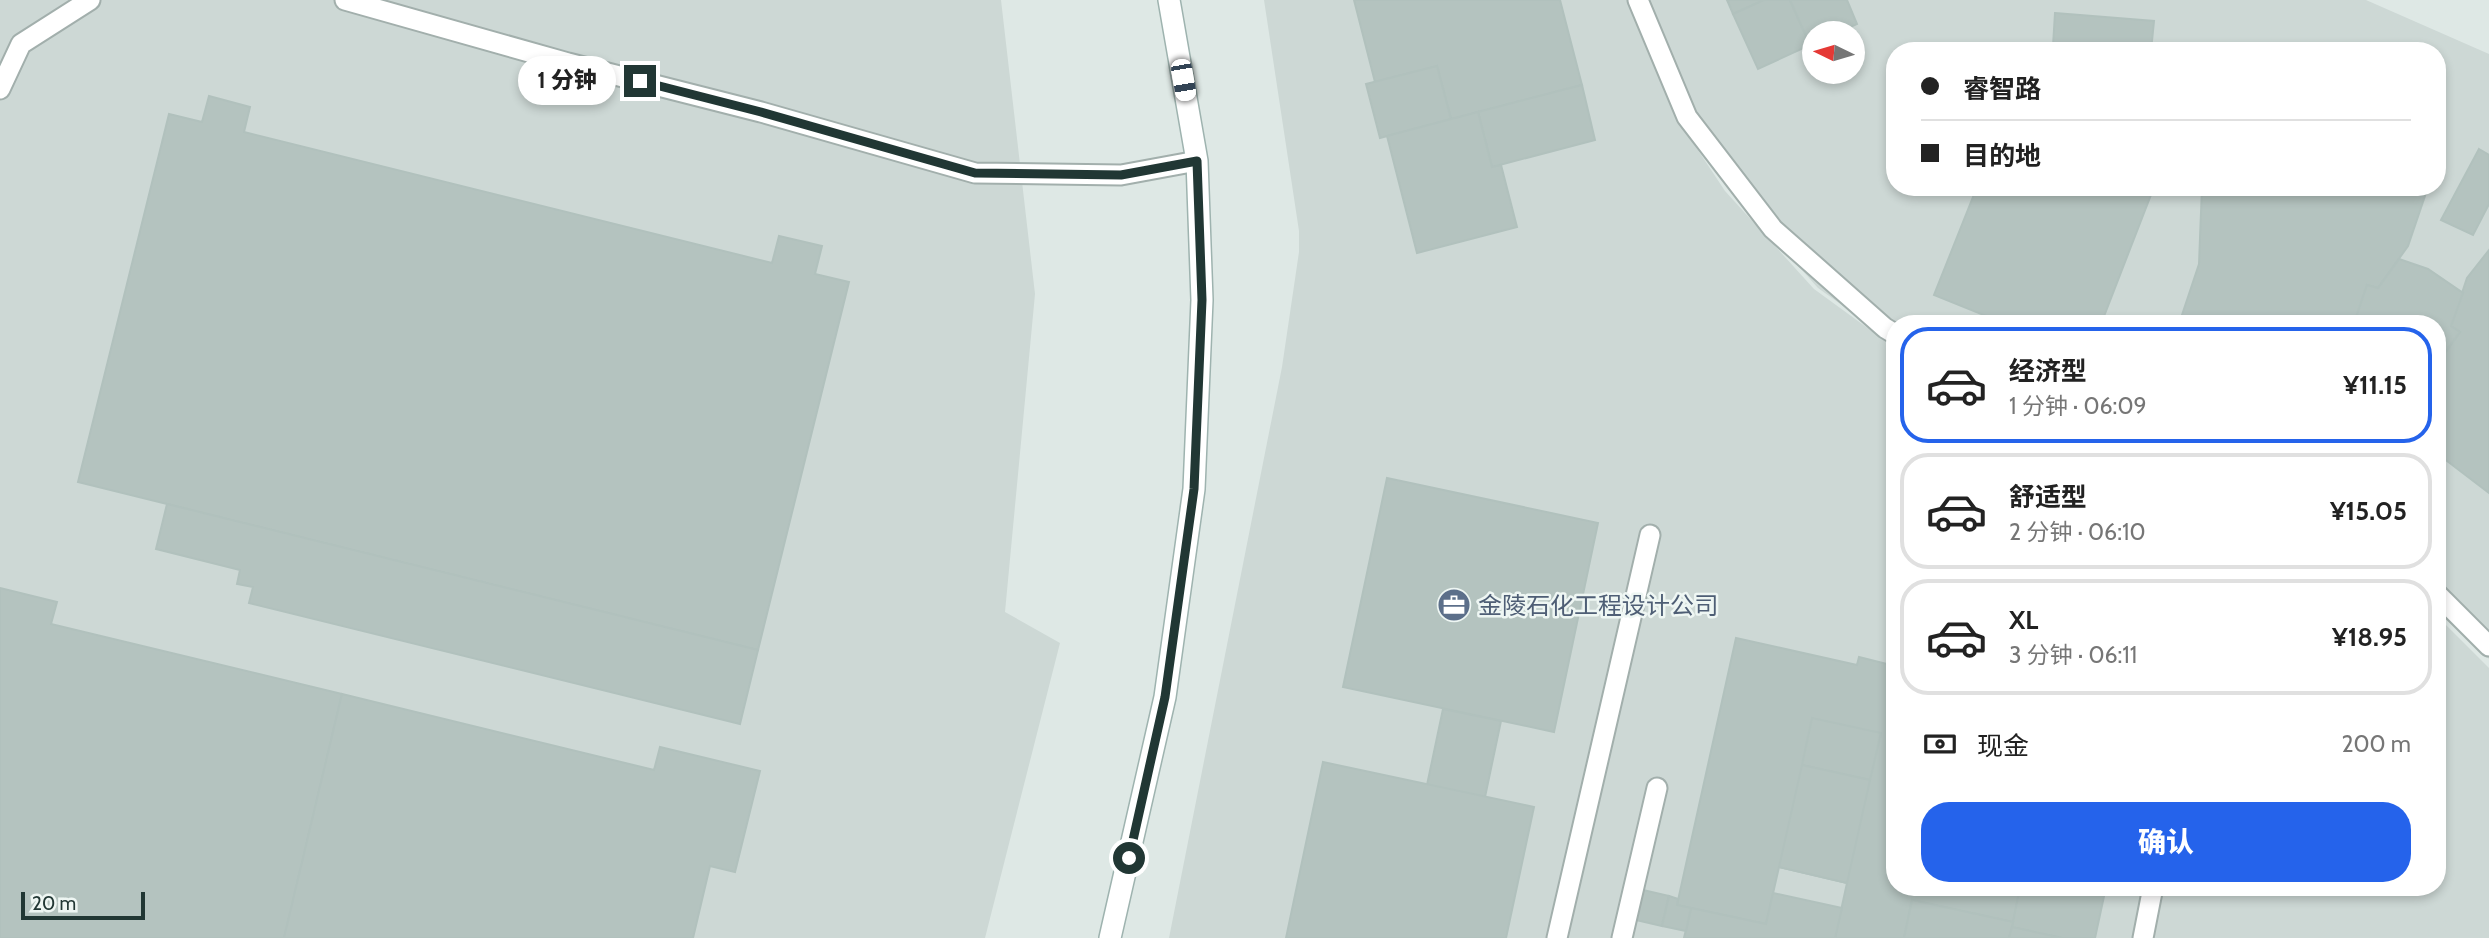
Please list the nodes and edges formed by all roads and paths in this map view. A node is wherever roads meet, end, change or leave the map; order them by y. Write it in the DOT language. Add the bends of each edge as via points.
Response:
graph roads {
  1 [pos="90,0"];
  2 [pos="345,0"];
  3 [pos="1169,0"];
  4 [pos="1638,0"];
  5 [pos="0,89"];
  6 [pos="1197,161"];
  7 [pos="1886,329"];
  8 [pos="1650,535"];
  9 [pos="2446,603"];
  10 [pos="2489,646"];
  11 [pos="1657,788"];
  12 [pos="2151,896"];
  13 [pos="1110,938"];
  14 [pos="1557,938"];
  15 [pos="1622,938"];
  16 [pos="2143,938"];
  1 -- 5 [label="lane" via="21,44"];
  2 -- 6 [label="lane" via="975,173 1121,175"];
  3 -- 6 [label="street"];
  4 -- 7 [label="lane" via="1695,127 1773,229"];
  6 -- 13 [label="street" via="1202,300 1194,489 1165,697"];
  8 -- 14 [label="lane"];
  9 -- 10 [label="lane"];
  11 -- 15 [label="lane"];
  12 -- 16 [label="lane"];
}
